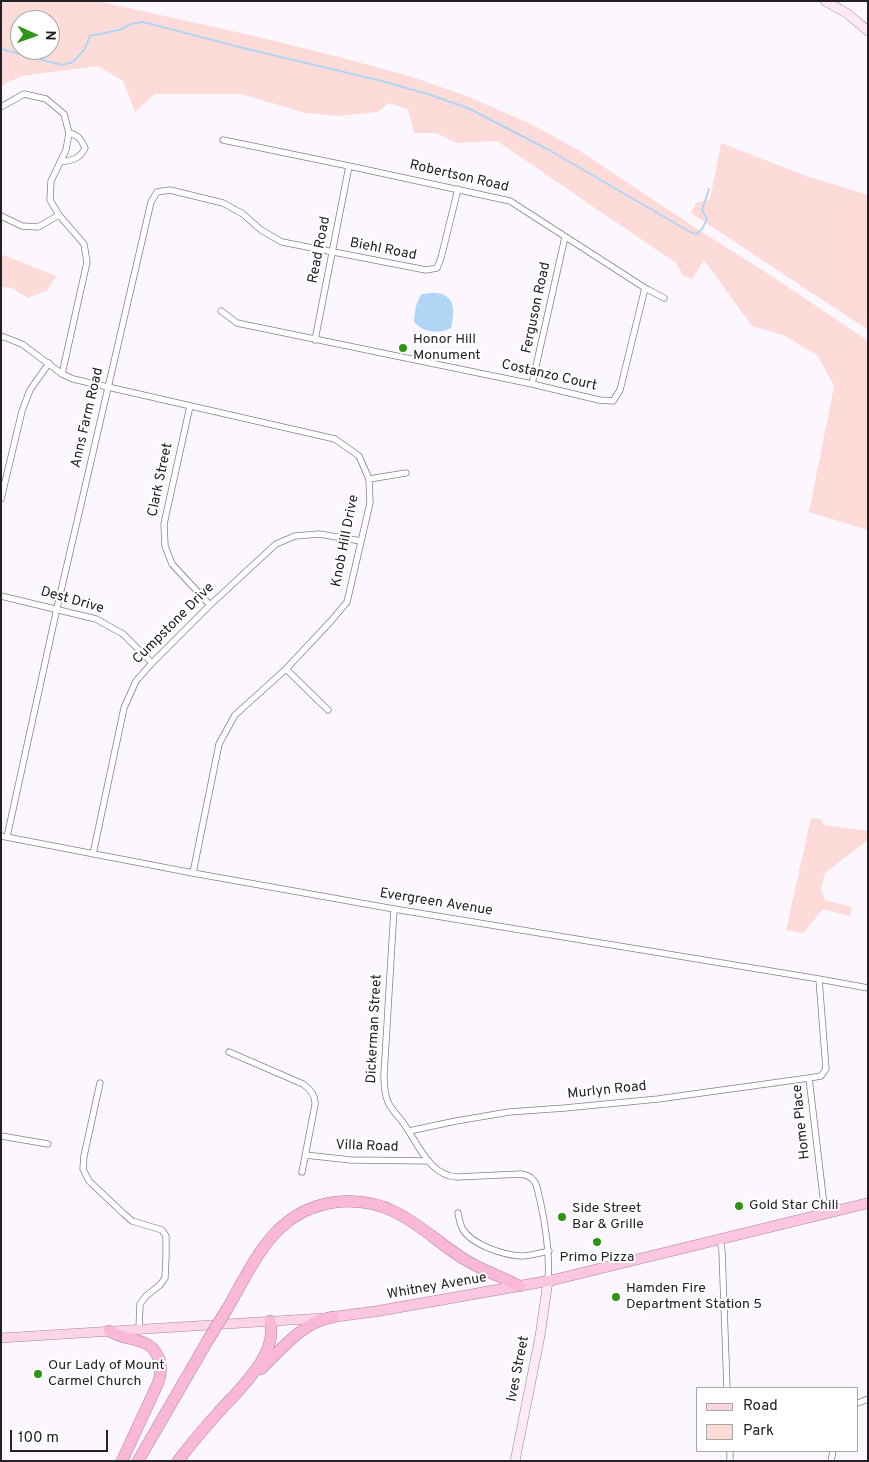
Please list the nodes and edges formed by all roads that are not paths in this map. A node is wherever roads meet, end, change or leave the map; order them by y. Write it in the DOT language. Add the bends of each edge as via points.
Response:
graph roads {
  1 [pos="825,1"];
  2 [pos="868,31"];
  3 [pos="1,107"];
  4 [pos="69,133"];
  5 [pos="223,140"];
  6 [pos="60,162"];
  7 [pos="349,166"];
  8 [pos="458,189"];
  9 [pos="59,215"];
  10 [pos="1,216"];
  11 [pos="565,237"];
  12 [pos="332,253"];
  13 [pos="645,288"];
  14 [pos="664,298"];
  15 [pos="221,311"];
  16 [pos="1,336"];
  17 [pos="315,340"];
  18 [pos="49,363"];
  19 [pos="62,374"];
  20 [pos="532,384"];
  21 [pos="108,387"];
  22 [pos="190,406"];
  23 [pos="406,473"];
  24 [pos="369,479"];
  25 [pos="1,499"];
  26 [pos="362,541"];
  27 [pos="1,596"];
  28 [pos="210,605"];
  29 [pos="57,608"];
  30 [pos="152,663"];
  31 [pos="286,669"];
  32 [pos="328,710"];
  33 [pos="4,837"];
  34 [pos="93,854"];
  35 [pos="193,873"];
  36 [pos="394,909"];
  37 [pos="819,979"];
  38 [pos="868,988"];
  39 [pos="229,1052"];
  40 [pos="809,1078"];
  41 [pos="100,1083"];
  42 [pos="408,1131"];
  43 [pos="1,1136"];
  44 [pos="48,1144"];
  45 [pos="305,1155"];
  46 [pos="429,1161"];
  47 [pos="302,1172"];
  48 [pos="868,1203"];
  49 [pos="458,1213"];
  50 [pos="825,1214"];
  51 [pos="720,1239"];
  52 [pos="548,1251"];
  53 [pos="548,1281"];
  54 [pos="519,1286"];
  55 [pos="333,1317"];
  56 [pos="270,1322"];
  57 [pos="139,1329"];
  58 [pos="109,1331"];
  59 [pos="1,1338"];
  60 [pos="255,1371"];
  61 [pos="727,1387"];
  62 [pos="122,1461"];
  63 [pos="138,1461"];
  64 [pos="178,1461"];
  65 [pos="515,1461"];
  1 -- 2 [label="main road"];
  3 -- 4 [label="street" via="24,94 46,99 64,114"];
  4 -- 6 [label="street"];
  4 -- 6 [label="street" via="82,140 85,148 81,155"];
  5 -- 7 [label="street, Robertson Road"];
  6 -- 9 [label="street" via="51,181 50,200"];
  7 -- 8 [label="street, Robertson Road"];
  7 -- 12 [label="street, Read Road"];
  8 -- 11 [label="street, Robertson Road" via="510,201"];
  8 -- 12 [label="street, Biehl Road" via="437,268 426,270"];
  9 -- 10 [label="street" via="38,227 22,226"];
  9 -- 19 [label="street" via="84,244 87,262"];
  11 -- 13 [label="street, Robertson Road"];
  11 -- 20 [label="street, Ferguson Road"];
  12 -- 17 [label="street, Read Road"];
  12 -- 21 [label="street, Anns Farm Road" via="282,242 224,203 170,190 158,192 151,202"];
  13 -- 14 [label="street, Robertson Road"];
  13 -- 20 [label="street, Costanzo Court" via="620,390 613,401"];
  15 -- 17 [label="street, Costanzo Court" via="237,323"];
  16 -- 18 [label="street, Knob Hill Drive" via="22,344"];
  17 -- 20 [label="street, Costanzo Court"];
  18 -- 19 [label="street, Knob Hill Drive"];
  18 -- 25 [label="street" via="30,390 22,411"];
  19 -- 21 [label="street, Knob Hill Drive"];
  21 -- 22 [label="street, Knob Hill Drive"];
  21 -- 29 [label="street, Anns Farm Road"];
  22 -- 24 [label="street, Knob Hill Drive" via="335,439 359,456"];
  22 -- 28 [label="street, Clark Street" via="164,524 165,546 172,564"];
  23 -- 24 [label="street"];
  24 -- 26 [label="street, Knob Hill Drive" via="370,503"];
  26 -- 28 [label="street, Cumpstone Drive" via="320,534 295,536 276,544"];
  26 -- 31 [label="street, Knob Hill Drive" via="347,602"];
  27 -- 29 [label="street, Dest Drive"];
  28 -- 30 [label="street, Cumpstone Drive"];
  29 -- 30 [label="street, Dest Drive" via="96,619 123,634"];
  29 -- 33 [label="street, Anns Farm Road"];
  30 -- 34 [label="street, Cumpstone Drive" via="136,681 124,708"];
  31 -- 32 [label="street"];
  31 -- 35 [label="street, Knob Hill Drive" via="235,716 219,744"];
  33 -- 34 [label="street, Evergreen Avenue"];
  34 -- 35 [label="street, Evergreen Avenue"];
  35 -- 36 [label="street, Evergreen Avenue"];
  36 -- 37 [label="street, Evergreen Avenue"];
  36 -- 42 [label="street, Dickerman Street" via="384,1087 389,1105"];
  37 -- 38 [label="street, Evergreen Avenue"];
  37 -- 40 [label="street, Home Place" via="826,1069 821,1076"];
  39 -- 45 [label="street" via="309,1088 315,1101"];
  40 -- 42 [label="street, Murlyn Road" via="658,1099 509,1112"];
  40 -- 50 [label="street, Home Place"];
  41 -- 57 [label="street" via="83,1169 89,1181 132,1221 159,1228 166,1236 164,1278 140,1304"];
  42 -- 46 [label="street, Dickerman Street"];
  43 -- 44 [label="street"];
  45 -- 46 [label="street, Villa Road" via="351,1160"];
  45 -- 47 [label="street"];
  46 -- 52 [label="street, Dickerman Street" via="440,1172 451,1176 517,1173 530,1176 537,1188"];
  48 -- 50 [label="highway, Whitney Avenue"];
  49 -- 52 [label="street" via="465,1232 488,1248 519,1256"];
  50 -- 51 [label="highway, Whitney Avenue"];
  51 -- 53 [label="highway, Whitney Avenue"];
  51 -- 61 [label="street"];
  52 -- 53 [label="street, Dickerman Street"];
  53 -- 54 [label="highway, Whitney Avenue"];
  53 -- 65 [label="main road, Ives Street"];
  54 -- 55 [label="highway, Whitney Avenue"];
  54 -- 63 [label="highway, bridge" via="470,1263 391,1210 364,1202 324,1204 307,1210 279,1228 262,1248"];
  55 -- 56 [label="main road, Whitney Avenue"];
  55 -- 60 [label="highway" via="298,1334 263,1368"];
  56 -- 57 [label="main road, Whitney Avenue"];
  56 -- 60 [label="highway" via="270,1340"];
  57 -- 58 [label="main road, Whitney Avenue"];
  58 -- 59 [label="main road, Whitney Avenue"];
  58 -- 62 [label="highway" via="148,1345 156,1352 161,1366 158,1383"];
  60 -- 64 [label="highway"];
}
